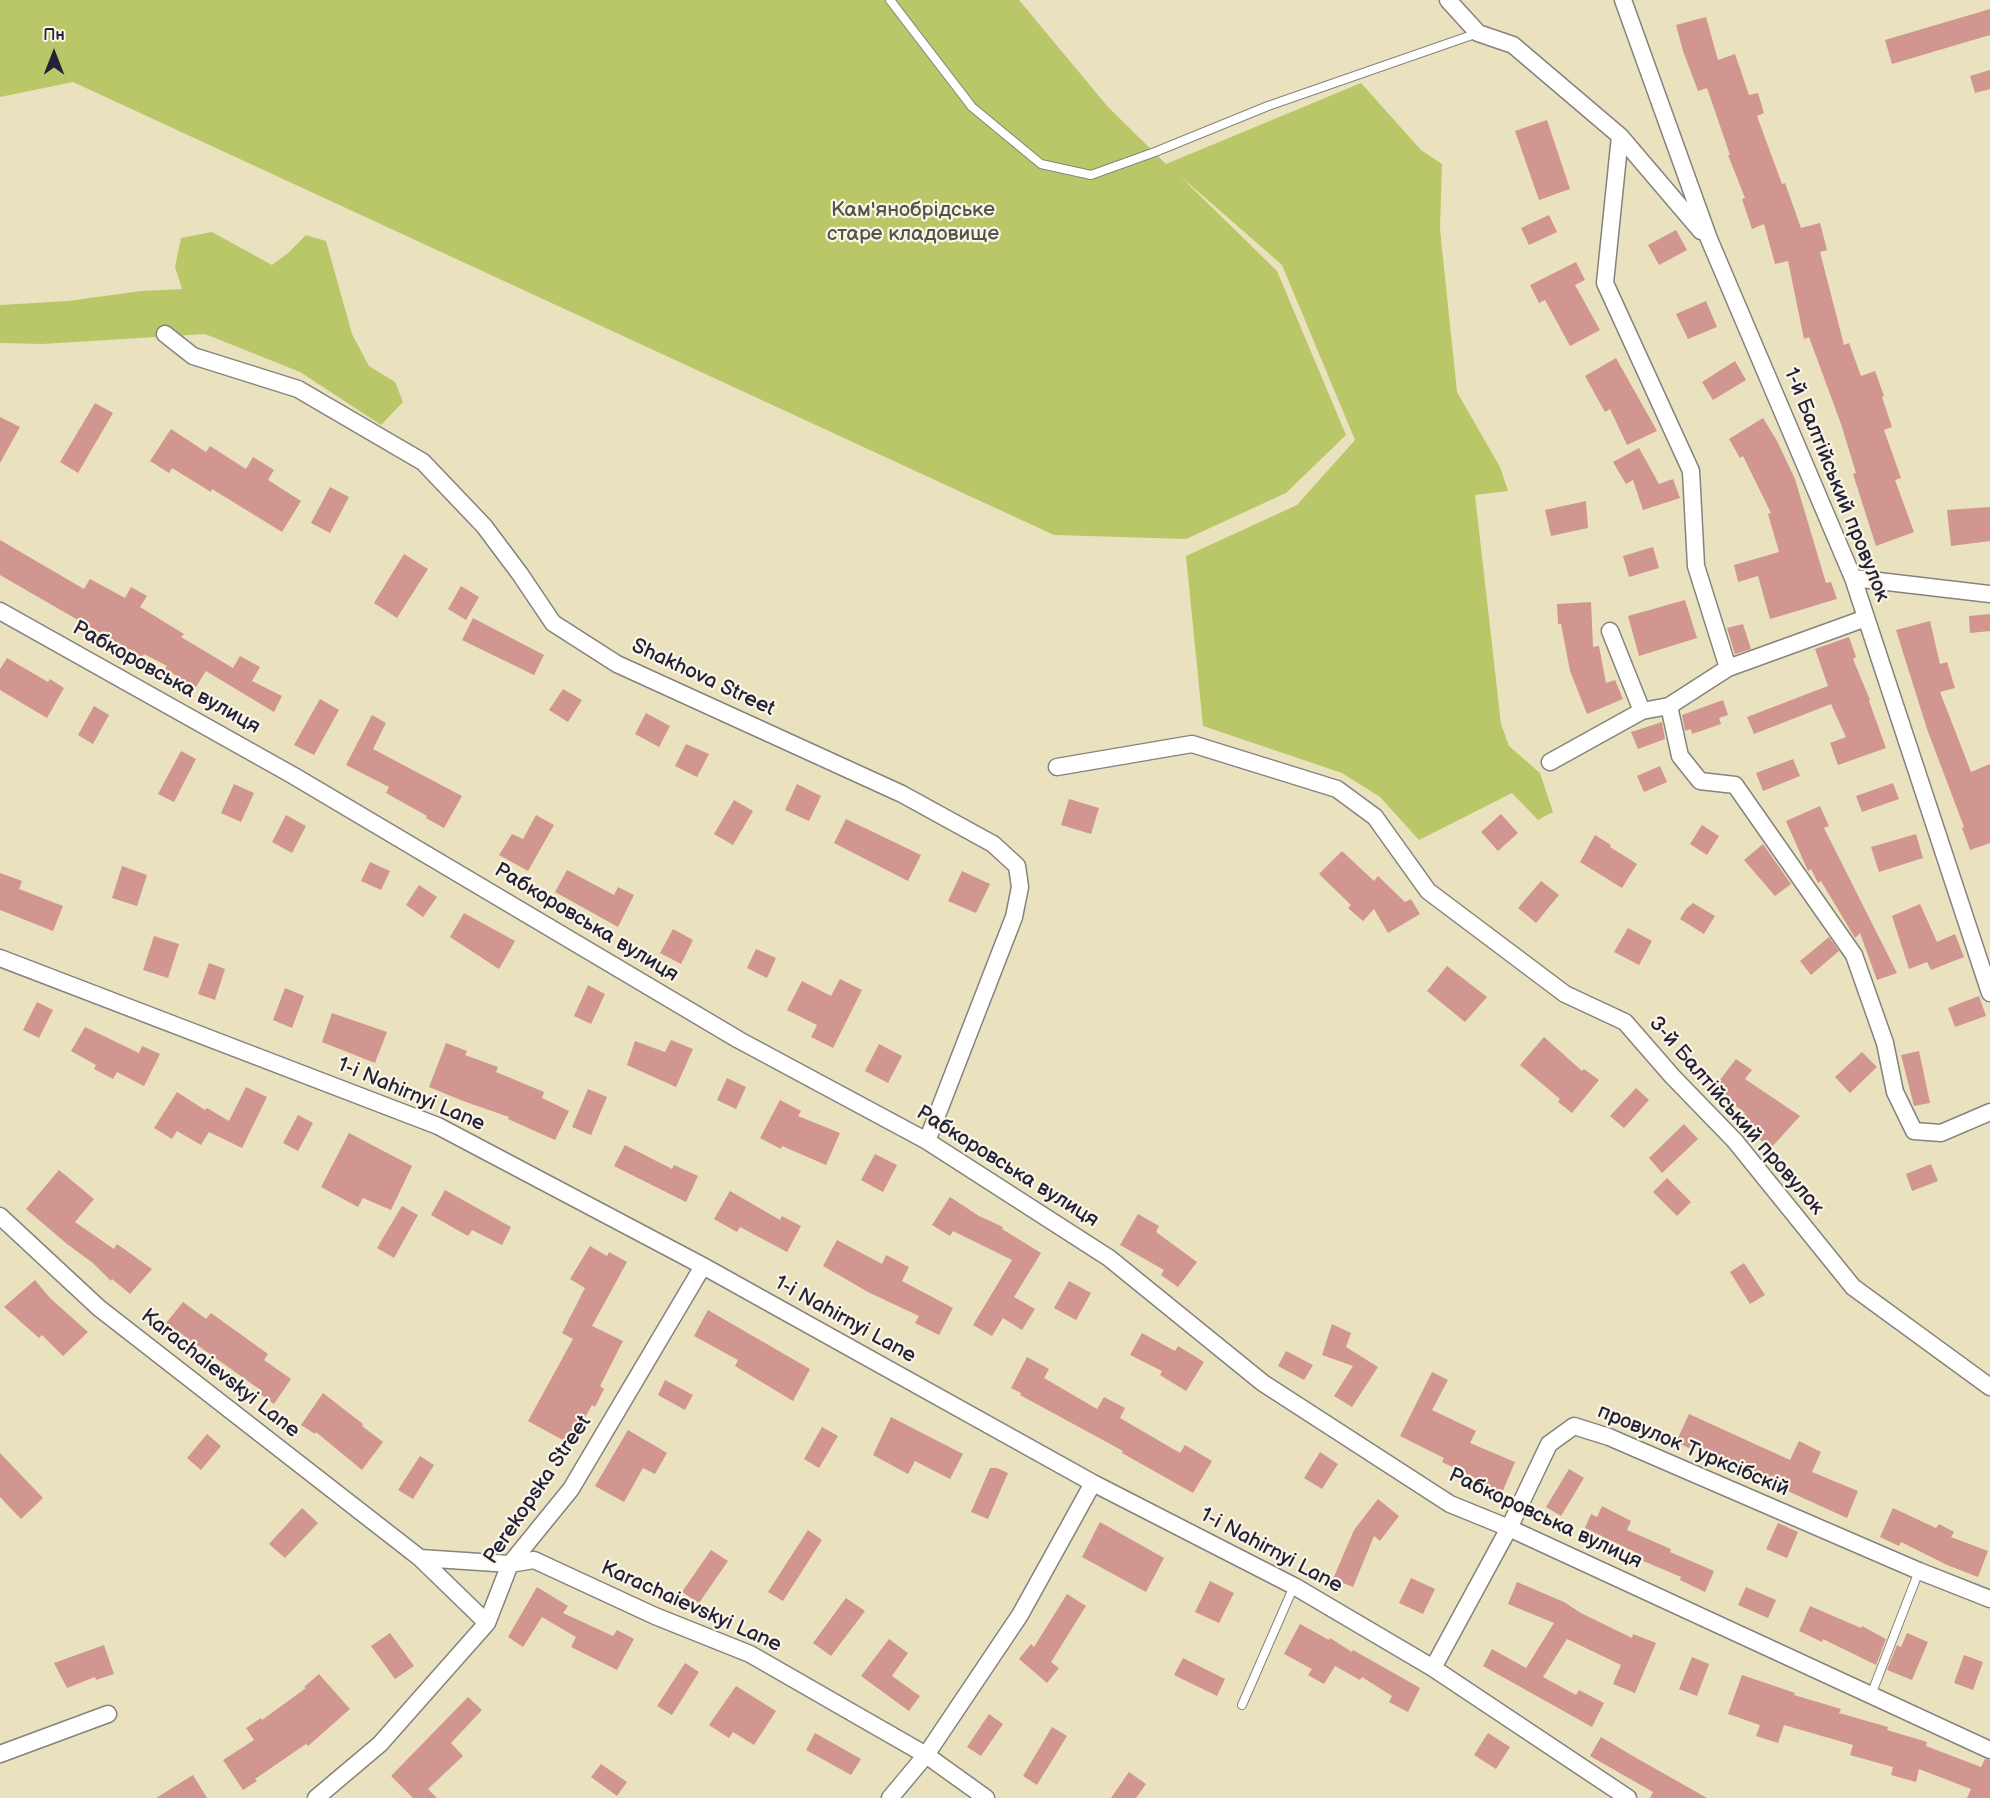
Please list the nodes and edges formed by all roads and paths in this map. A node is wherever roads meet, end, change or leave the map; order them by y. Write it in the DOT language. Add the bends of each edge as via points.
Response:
graph roads {
  1 [pos="891,0"];
  2 [pos="1448,0"];
  3 [pos="1623,0"];
  4 [pos="1478,33"];
  5 [pos="1620,136"];
  6 [pos="1709,239"];
  7 [pos="165,334"];
  8 [pos="1853,578"];
  9 [pos="1990,594"];
  10 [pos="0,611"];
  11 [pos="1866,618"];
  12 [pos="1610,631"];
  13 [pos="1728,668"];
  14 [pos="1669,706"];
  15 [pos="1642,711"];
  16 [pos="1550,762"];
  17 [pos="1057,767"];
  18 [pos="0,958"];
  19 [pos="1990,993"];
  20 [pos="1990,1112"];
  21 [pos="927,1141"];
  22 [pos="0,1216"];
  23 [pos="703,1266"];
  24 [pos="1990,1387"];
  25 [pos="1093,1483"];
  26 [pos="1509,1527"];
  27 [pos="420,1558"];
  28 [pos="510,1564"];
  29 [pos="1919,1571"];
  30 [pos="1294,1586"];
  31 [pos="1990,1599"];
  32 [pos="487,1623"];
  33 [pos="1433,1668"];
  34 [pos="1872,1695"];
  35 [pos="1242,1706"];
  36 [pos="108,1714"];
  37 [pos="1990,1750"];
  38 [pos="0,1754"];
  39 [pos="927,1755"];
  40 [pos="316,1798"];
  41 [pos="890,1798"];
  42 [pos="986,1798"];
  43 [pos="1628,1798"];
  1 -- 4 [label="lane" via="972,107 1041,164 1091,175 1268,105"];
  2 -- 4 [label="street"];
  3 -- 6 [label="street, 1-й Балтійський провулок"];
  4 -- 5 [label="street" via="1513,45"];
  5 -- 6 [label="street"];
  5 -- 13 [label="street" via="1605,284 1691,471 1696,566"];
  6 -- 8 [label="street, 1-й Балтійський провулок"];
  7 -- 21 [label="street, Shakhova Street" via="194,356 298,389 423,462 483,526 553,623 617,664 902,794 993,844 1017,866 1020,887 1014,917"];
  8 -- 9 [label="street"];
  8 -- 11 [label="street, 1-й Балтійський провулок"];
  10 -- 21 [label="street, Рабкоровська вулиця" via="304,782 739,1040"];
  11 -- 13 [label="street"];
  11 -- 19 [label="street, 1-й Балтійський провулок"];
  12 -- 15 [label="street"];
  13 -- 14 [label="street"];
  14 -- 15 [label="street"];
  14 -- 20 [label="street" via="1680,756 1700,781 1735,785 1854,955 1885,1043 1895,1092 1914,1131 1941,1133"];
  15 -- 16 [label="street"];
  17 -- 24 [label="street, 3-й Балтійський провулок" via="1192,744 1337,789 1375,817 1428,891 1565,994 1625,1022 1735,1141 1853,1287"];
  18 -- 23 [label="street, 1-i Nahirnyi Lane" via="438,1126"];
  21 -- 26 [label="street, Рабкоровська вулиця" via="1109,1258 1263,1383 1450,1504"];
  22 -- 27 [label="street, Karachaievskyi Lane" via="99,1308"];
  23 -- 25 [label="street, 1-i Nahirnyi Lane"];
  23 -- 28 [label="street, Perekopska Street" via="571,1489"];
  25 -- 30 [label="street, 1-i Nahirnyi Lane"];
  25 -- 39 [label="street" via="1020,1615"];
  26 -- 29 [label="street, провулок Турксібскій" via="1549,1444 1574,1426 1608,1437"];
  26 -- 33 [label="street, провулок Турксібскій"];
  26 -- 34 [label="street, Рабкоровська вулиця"];
  27 -- 28 [label="street, Karachaievskyi Lane"];
  27 -- 32 [label="street, Karachaievskyi Lane"];
  28 -- 32 [label="street, Perekopska Street"];
  28 -- 39 [label="street, Karachaievskyi Lane" via="534,1560 655,1616 750,1654"];
  29 -- 31 [label="street, провулок Турксібскій"];
  29 -- 34 [label="lane"];
  30 -- 33 [label="street, 1-i Nahirnyi Lane"];
  30 -- 35 [label="lane"];
  32 -- 40 [label="street, Perekopska Street" via="380,1744"];
  33 -- 43 [label="street, 1-i Nahirnyi Lane"];
  34 -- 37 [label="street, Рабкоровська вулиця"];
  36 -- 38 [label="street"];
  39 -- 41 [label="street"];
  39 -- 42 [label="street, Karachaievskyi Lane"];
}
